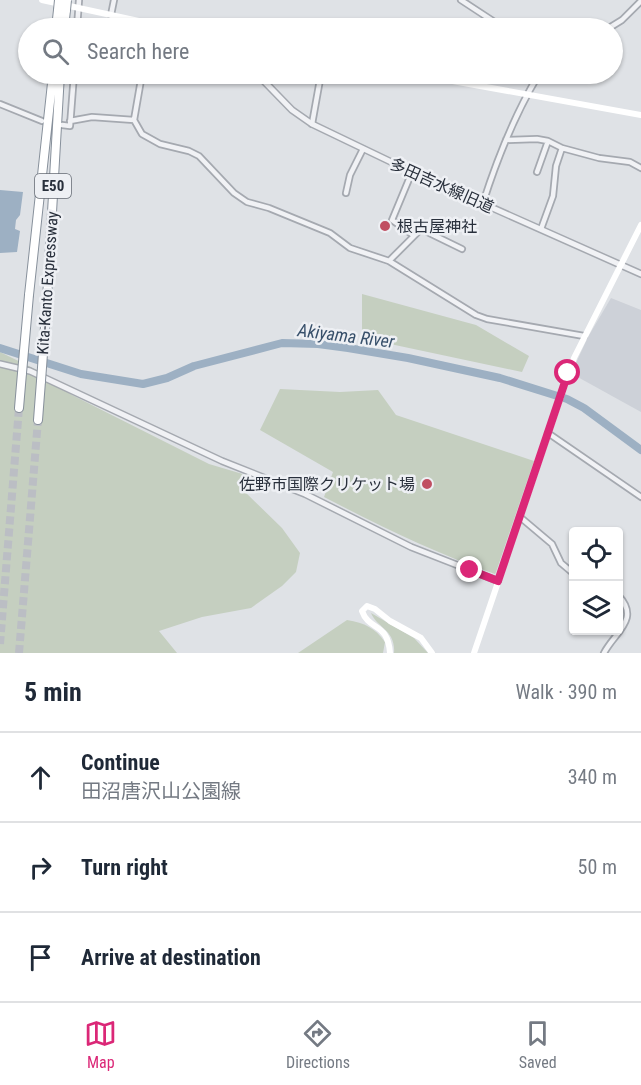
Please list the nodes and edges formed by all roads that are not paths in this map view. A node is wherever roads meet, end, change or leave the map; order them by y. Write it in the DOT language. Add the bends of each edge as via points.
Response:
graph roads {
  1 [pos="42,0"];
  2 [pos="59,0"];
  3 [pos="67,0"];
  4 [pos="79,0"];
  5 [pos="114,0"];
  6 [pos="461,0"];
  7 [pos="641,1"];
  8 [pos="78,8"];
  9 [pos="62,10"];
  10 [pos="111,15"];
  11 [pos="59,18"];
  12 [pos="63,18"];
  13 [pos="78,18"];
  14 [pos="122,18"];
  15 [pos="488,18"];
  16 [pos="623,19"];
  17 [pos="52,84"];
  18 [pos="59,84"];
  19 [pos="73,84"];
  20 [pos="140,84"];
  21 [pos="267,84"];
  22 [pos="319,84"];
  23 [pos="470,84"];
  24 [pos="532,84"];
  25 [pos="527,94"];
  26 [pos="0,104"];
  27 [pos="641,115"];
  28 [pos="134,120"];
  29 [pos="42,121"];
  30 [pos="70,121"];
  31 [pos="312,124"];
  32 [pos="62,125"];
  33 [pos="506,140"];
  34 [pos="548,141"];
  35 [pos="562,148"];
  36 [pos="363,149"];
  37 [pos="641,168"];
  38 [pos="412,172"];
  39 [pos="537,172"];
  40 [pos="346,193"];
  41 [pos="483,203"];
  42 [pos="641,225"];
  43 [pos="541,229"];
  44 [pos="413,235"];
  45 [pos="462,249"];
  46 [pos="390,261"];
  47 [pos="622,265"];
  48 [pos="641,274"];
  49 [pos="584,336"];
  50 [pos="0,364"];
  51 [pos="20,408"];
  52 [pos="38,420"];
  53 [pos="548,433"];
  54 [pos="641,497"];
  55 [pos="520,517"];
  56 [pos="569,570"];
  57 [pos="498,581"];
  58 [pos="623,601"];
  59 [pos="623,625"];
  60 [pos="616,635"];
  61 [pos="390,653"];
  62 [pos="432,653"];
  63 [pos="474,653"];
  64 [pos="604,653"];
  1 -- 8 [label="main road"];
  2 -- 9 [label="highway, bridge"];
  3 -- 9 [label="highway, bridge"];
  4 -- 8 [label="street"];
  5 -- 10 [label="street"];
  6 -- 15 [label="street"];
  7 -- 16 [label="street"];
  8 -- 10 [label="main road"];
  8 -- 13 [label="street"];
  9 -- 11 [label="highway"];
  9 -- 12 [label="highway"];
  10 -- 14 [label="main road"];
  17 -- 51 [label="highway, Kita-Kanto Expressway / E50, bridge"];
  18 -- 52 [label="highway, Kita-Kanto Expressway / E50, bridge"];
  19 -- 30 [label="street"];
  20 -- 28 [label="street"];
  21 -- 31 [label="street, 多田吉水線旧道"];
  22 -- 31 [label="street"];
  23 -- 25 [label="main road"];
  24 -- 25 [label="street"];
  25 -- 27 [label="main road"];
  25 -- 33 [label="street"];
  26 -- 29 [label="street"];
  28 -- 30 [label="street" via="92,117"];
  28 -- 46 [label="street" via="142,134 153,141 199,156 247,202 330,233 350,248"];
  30 -- 32 [label="street" via="70,126"];
  31 -- 36 [label="street, 多田吉水線旧道"];
  33 -- 34 [label="street"];
  33 -- 41 [label="street"];
  34 -- 35 [label="street"];
  34 -- 39 [label="street"];
  35 -- 37 [label="street" via="630,162"];
  35 -- 43 [label="street" via="553,196"];
  36 -- 38 [label="street, 多田吉水線旧道"];
  36 -- 40 [label="street"];
  38 -- 41 [label="street, 多田吉水線旧道"];
  38 -- 44 [label="street" via="392,220"];
  41 -- 43 [label="street, 多田吉水線旧道"];
  42 -- 47 [label="main road"];
  43 -- 47 [label="street, 多田吉水線旧道"];
  44 -- 45 [label="street" via="421,229"];
  44 -- 46 [label="street"];
  46 -- 49 [label="street" via="487,320"];
  47 -- 48 [label="street, 多田吉水線旧道"];
  47 -- 49 [label="main road"];
  49 -- 53 [label="main road"];
  50 -- 57 [label="street" via="30,371 222,461 313,498 411,547"];
  53 -- 54 [label="street"];
  53 -- 55 [label="main road"];
  55 -- 56 [label="street" via="552,544"];
  55 -- 57 [label="main road"];
  57 -- 63 [label="main road"];
  58 -- 59 [label="street" via="628,607 628,618"];
  60 -- 64 [label="street"];
  61 -- 62 [label="main road" via="385,633 364,616 362,611 367,606 421,638"];
}
